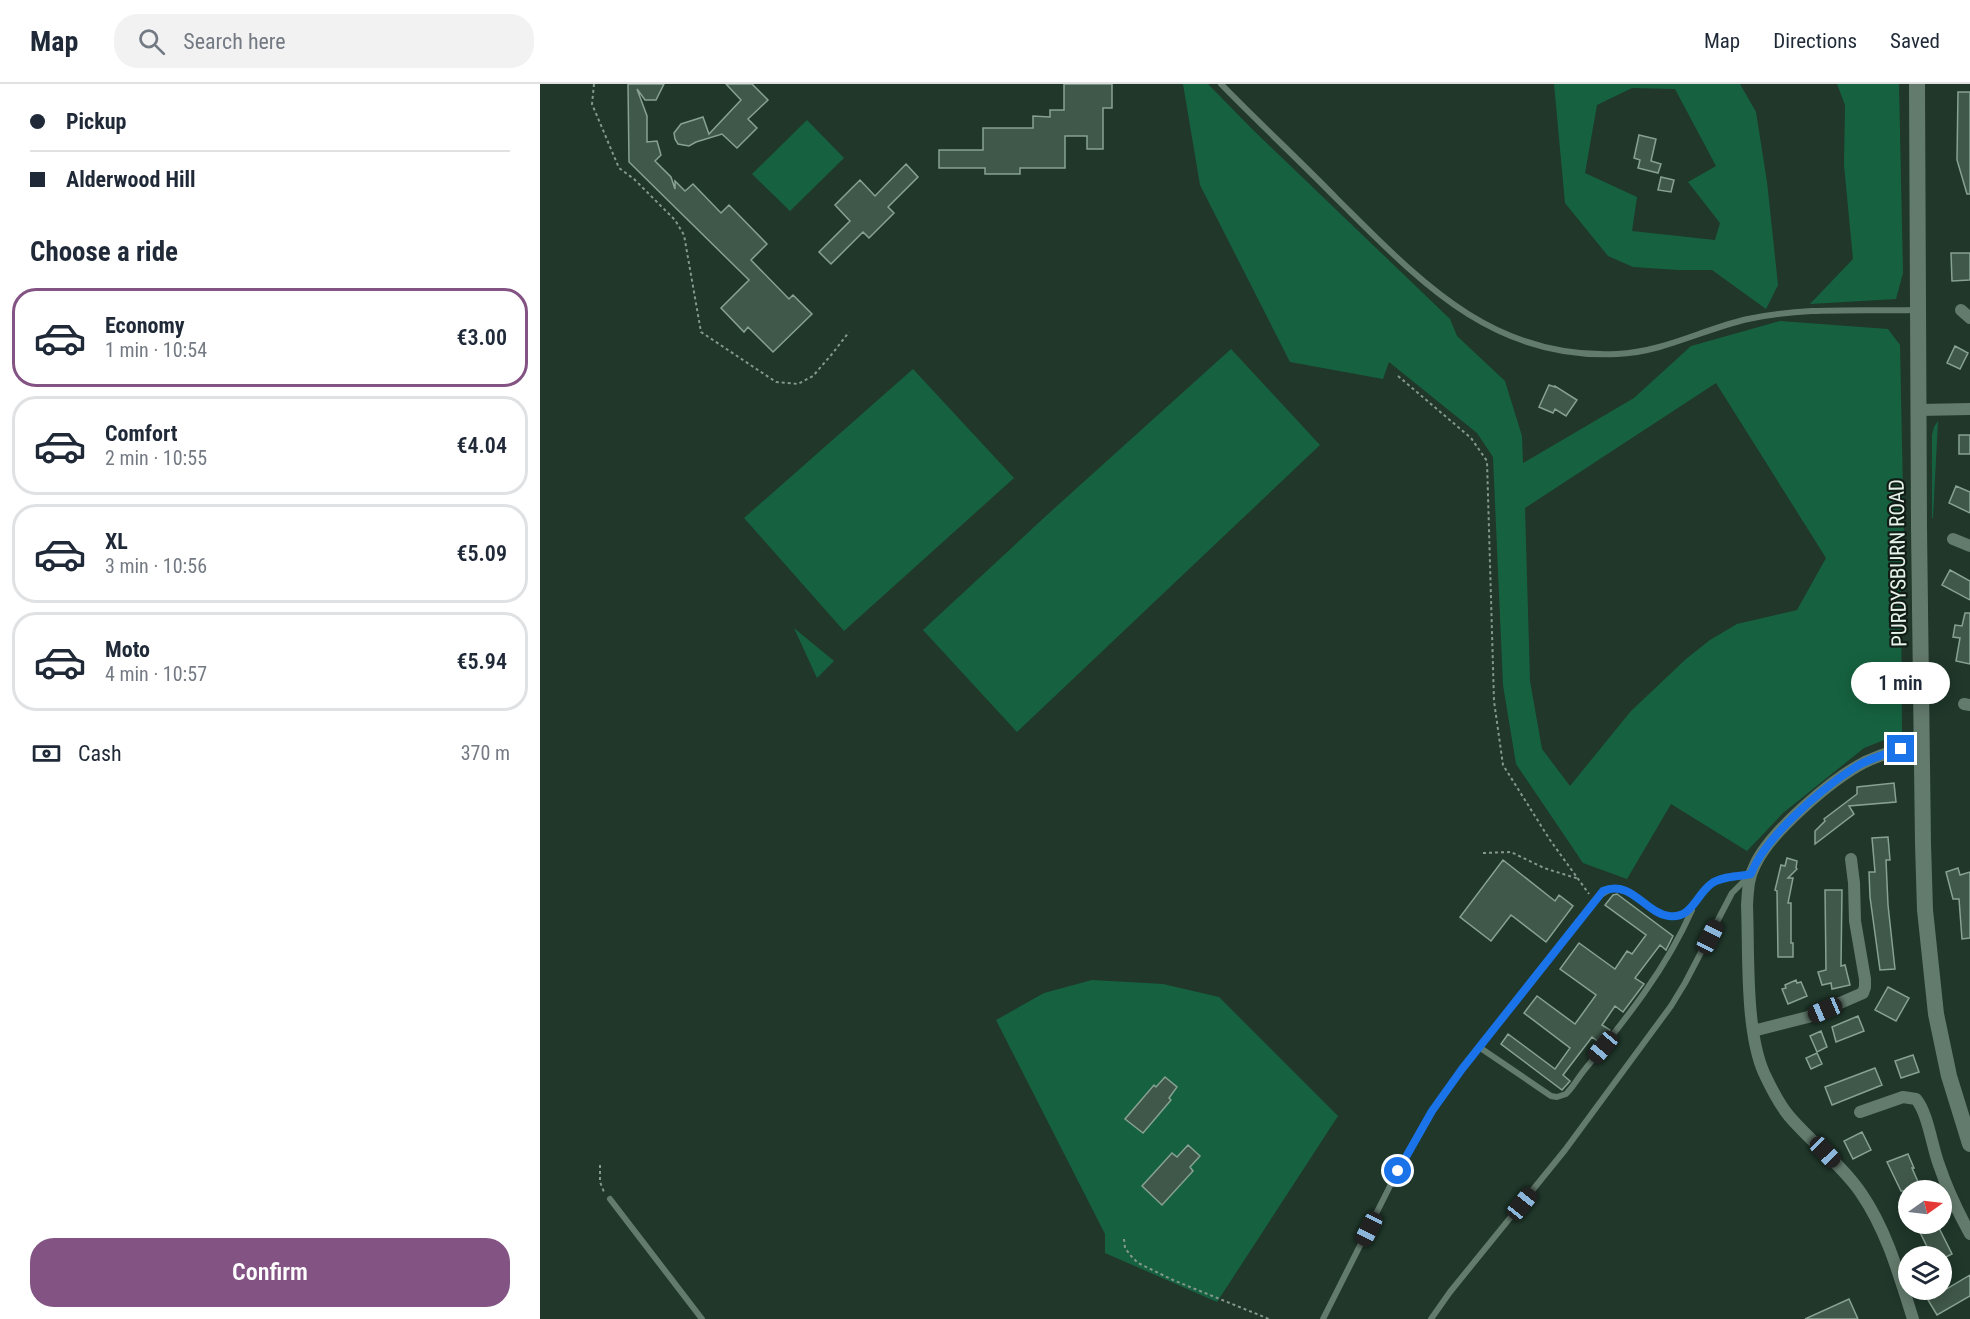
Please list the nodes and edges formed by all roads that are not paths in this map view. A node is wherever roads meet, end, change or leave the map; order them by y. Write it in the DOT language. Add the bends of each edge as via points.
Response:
graph roads {
  1 [pos="1221,84"];
  2 [pos="1917,84"];
  3 [pos="1920,310"];
  4 [pos="1970,409"];
  5 [pos="1919,410"];
  6 [pos="1953,539"];
  7 [pos="1970,546"];
  8 [pos="1922,746"];
  9 [pos="1851,859"];
  10 [pos="1751,874"];
  11 [pos="1694,904"];
  12 [pos="1753,1031"];
  13 [pos="1479,1047"];
  14 [pos="1860,1112"];
  15 [pos="1970,1144"];
  16 [pos="610,1199"];
  17 [pos="1970,1234"];
  18 [pos="702,1319"];
  19 [pos="1323,1319"];
  20 [pos="1431,1319"];
  21 [pos="1913,1319"];
  1 -- 3 [label="lane" via="1427,285 1484,325 1538,347 1618,354 1668,345 1731,323 1775,315"];
  2 -- 3 [label="street, PURDYSBURN ROAD"];
  3 -- 5 [label="street, PURDYSBURN ROAD"];
  4 -- 5 [label="street"];
  5 -- 8 [label="street, PURDYSBURN ROAD"];
  6 -- 7 [label="street"];
  8 -- 10 [label="street" via="1888,753 1853,768 1788,822 1761,854"];
  8 -- 15 [label="street, PURDYSBURN ROAD" via="1925,910 1936,1014 1949,1076"];
  9 -- 12 [label="street" via="1855,921 1865,979 1863,993 1808,1017"];
  10 -- 11 [label="lane" via="1716,881"];
  10 -- 12 [label="street" via="1747,905"];
  10 -- 20 [label="lane" via="1732,893 1671,1006 1565,1150"];
  11 -- 13 [label="lane" via="1680,916 1669,916 1658,913 1629,892 1618,888 1603,891"];
  11 -- 13 [label="lane" via="1680,936 1643,994 1566,1094 1551,1096"];
  12 -- 21 [label="street" via="1763,1071 1788,1116 1844,1171 1876,1218 1891,1249"];
  13 -- 19 [label="lane" via="1420,1131"];
  14 -- 17 [label="street" via="1903,1098 1916,1099 1940,1168"];
  16 -- 18 [label="lane"];
}
